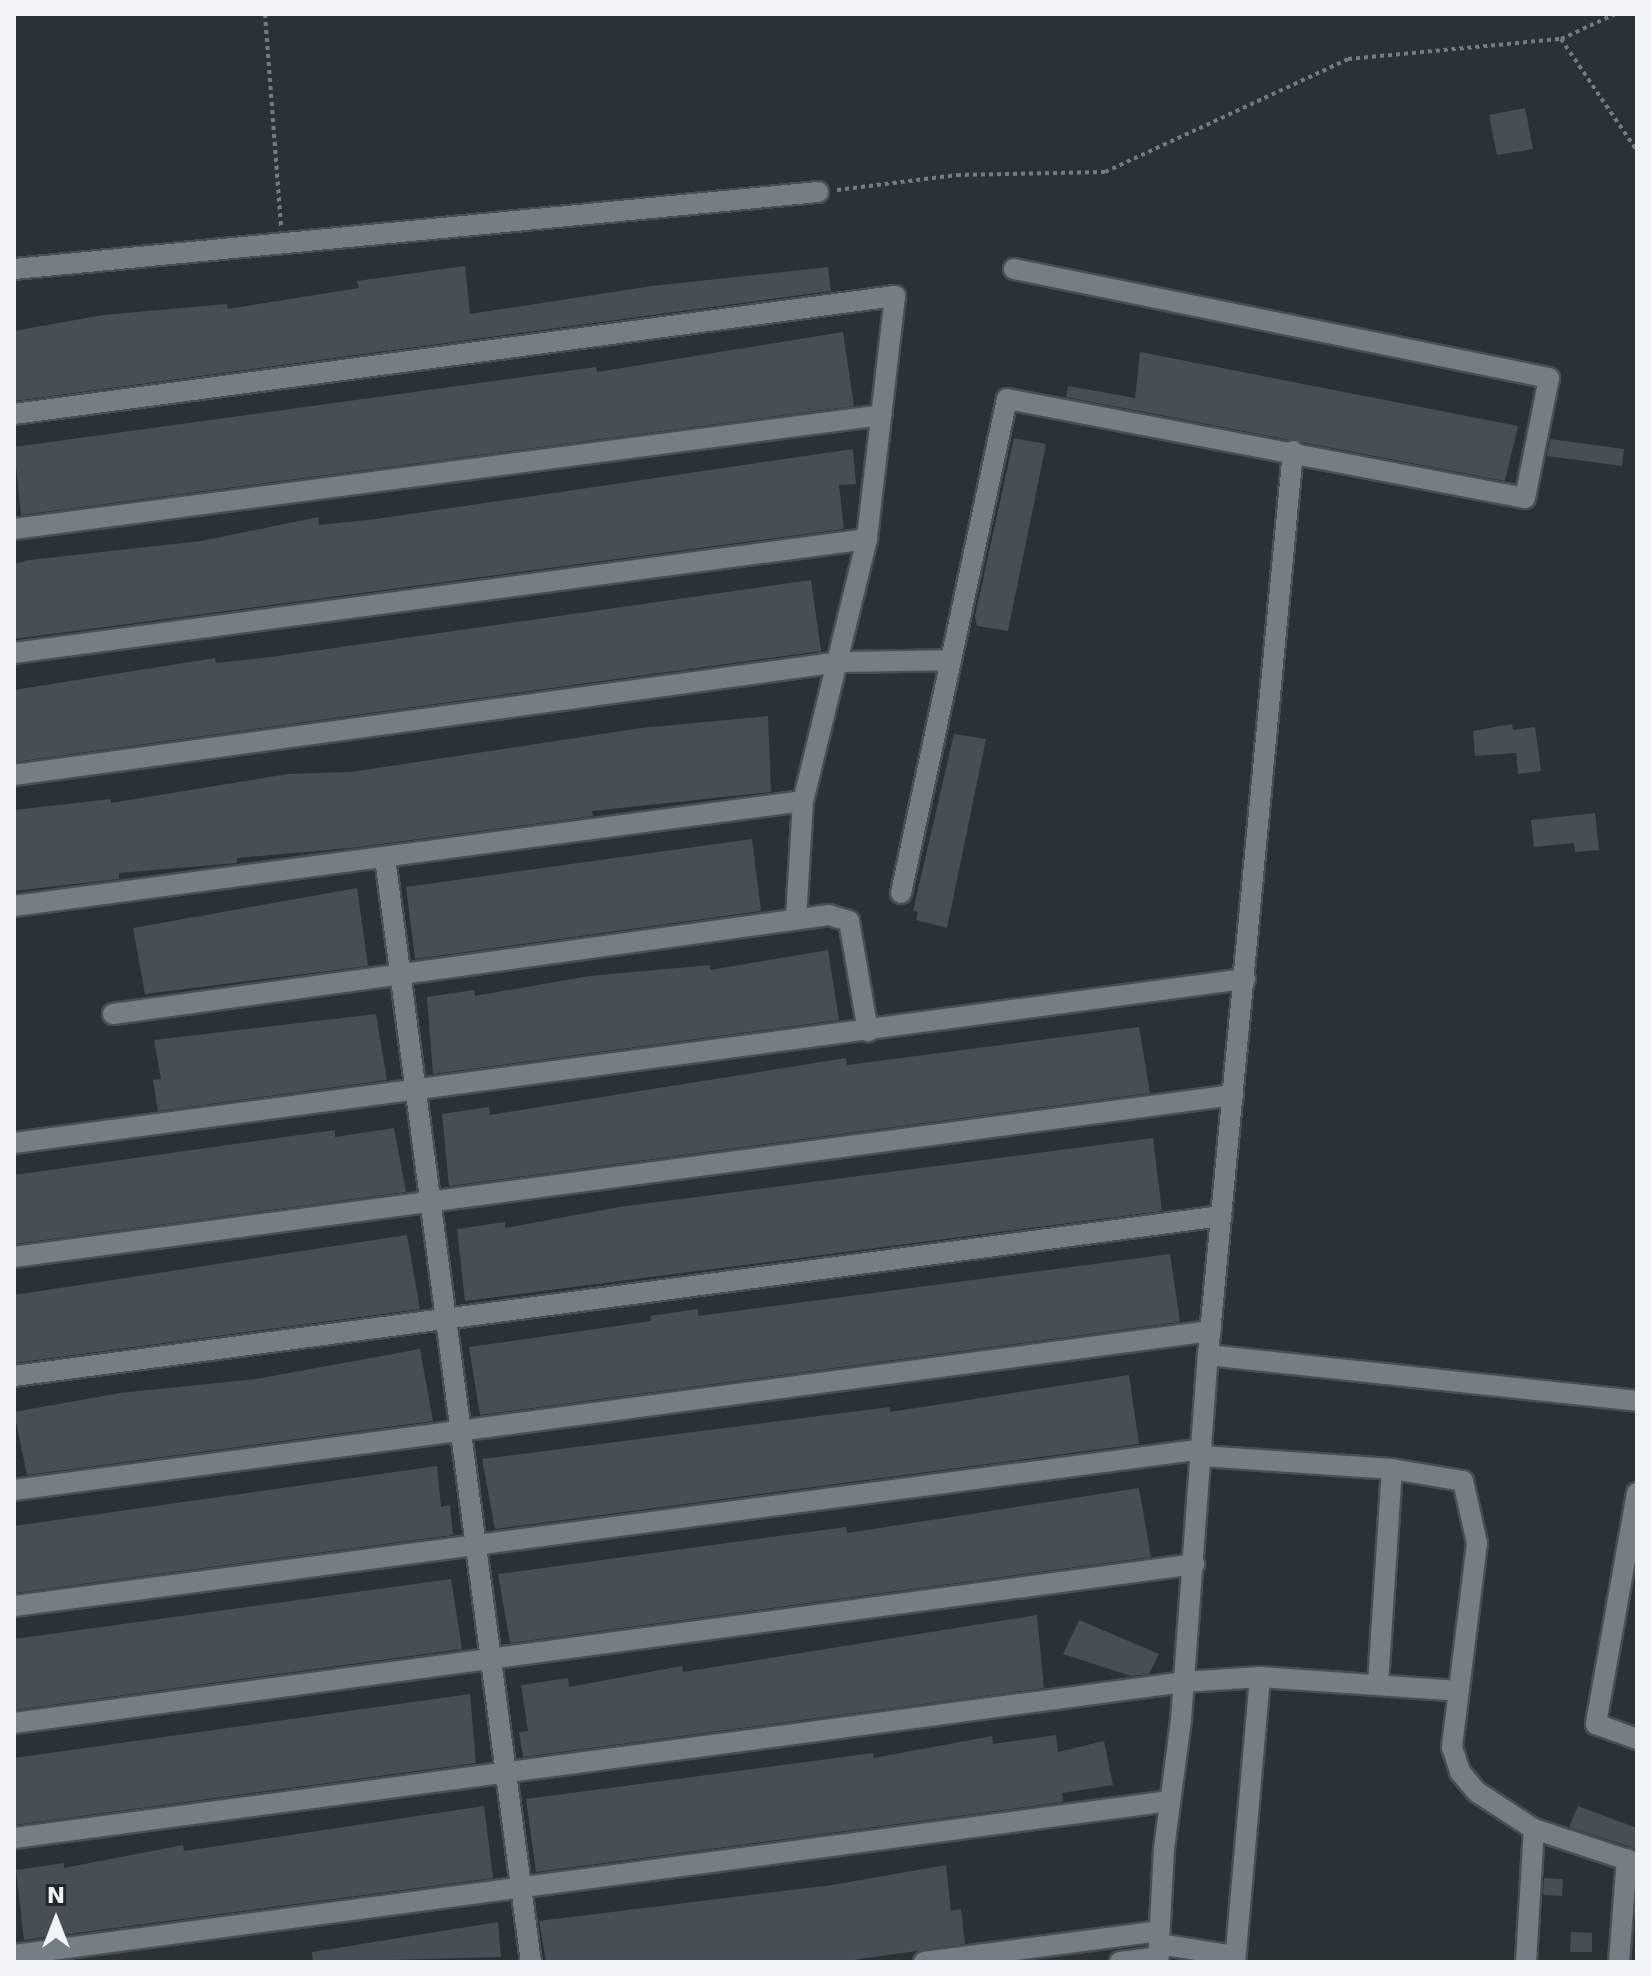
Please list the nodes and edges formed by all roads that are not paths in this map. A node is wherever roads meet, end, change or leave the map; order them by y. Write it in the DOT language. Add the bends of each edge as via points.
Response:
graph roads {
  1 [pos="818,192"];
  2 [pos="14,269"];
  3 [pos="1014,269"];
  4 [pos="14,414"];
  5 [pos="882,415"];
  6 [pos="1293,451"];
  7 [pos="14,529"];
  8 [pos="867,539"];
  9 [pos="14,653"];
  10 [pos="951,660"];
  11 [pos="840,662"];
  12 [pos="14,775"];
  13 [pos="803,801"];
  14 [pos="385,858"];
  15 [pos="901,893"];
  16 [pos="14,906"];
  17 [pos="796,919"];
  18 [pos="400,975"];
  19 [pos="1245,979"];
  20 [pos="113,1014"];
  21 [pos="868,1031"];
  22 [pos="416,1090"];
  23 [pos="1233,1095"];
  24 [pos="14,1143"];
  25 [pos="430,1202"];
  26 [pos="1221,1216"];
  27 [pos="14,1257"];
  28 [pos="446,1319"];
  29 [pos="1210,1331"];
  30 [pos="1208,1355"];
  31 [pos="14,1376"];
  32 [pos="1637,1401"];
  33 [pos="461,1431"];
  34 [pos="1203,1453"];
  35 [pos="1392,1469"];
  36 [pos="14,1490"];
  37 [pos="1637,1493"];
  38 [pos="476,1545"];
  39 [pos="1194,1564"];
  40 [pos="14,1606"];
  41 [pos="491,1659"];
  42 [pos="1260,1677"];
  43 [pos="1184,1682"];
  44 [pos="1378,1684"];
  45 [pos="1459,1691"];
  46 [pos="14,1723"];
  47 [pos="1637,1739"];
  48 [pos="506,1772"];
  49 [pos="1170,1801"];
  50 [pos="1534,1829"];
  51 [pos="14,1838"];
  52 [pos="1632,1861"];
  53 [pos="521,1889"];
  54 [pos="1159,1949"];
  55 [pos="14,1955"];
  56 [pos="1235,1959"];
  57 [pos="531,1962"];
  58 [pos="924,1962"];
  59 [pos="1120,1962"];
  60 [pos="1526,1962"];
  61 [pos="1619,1962"];
  1 -- 2 [label="street"];
  3 -- 6 [label="street" via="1549,378 1525,498"];
  4 -- 5 [label="street" via="895,296"];
  5 -- 7 [label="street"];
  5 -- 8 [label="street"];
  6 -- 10 [label="street" via="1007,399"];
  6 -- 19 [label="street"];
  8 -- 9 [label="street"];
  8 -- 11 [label="street"];
  10 -- 11 [label="street"];
  10 -- 15 [label="street"];
  11 -- 12 [label="street"];
  11 -- 13 [label="street"];
  13 -- 14 [label="street"];
  13 -- 17 [label="street"];
  14 -- 16 [label="street"];
  14 -- 18 [label="street"];
  17 -- 18 [label="street"];
  17 -- 21 [label="street" via="829,915 849,921"];
  18 -- 20 [label="street"];
  18 -- 22 [label="street"];
  19 -- 21 [label="street"];
  19 -- 23 [label="street"];
  21 -- 22 [label="street"];
  22 -- 24 [label="street"];
  22 -- 25 [label="street"];
  23 -- 25 [label="street"];
  23 -- 26 [label="street"];
  25 -- 27 [label="street"];
  25 -- 28 [label="street"];
  26 -- 28 [label="street"];
  26 -- 29 [label="street"];
  28 -- 31 [label="street"];
  28 -- 33 [label="street"];
  29 -- 30 [label="street"];
  29 -- 33 [label="street"];
  30 -- 32 [label="street"];
  30 -- 34 [label="street"];
  33 -- 36 [label="street"];
  33 -- 38 [label="street"];
  34 -- 35 [label="street"];
  34 -- 38 [label="street"];
  34 -- 39 [label="street"];
  35 -- 44 [label="street"];
  35 -- 45 [label="street" via="1463,1481 1471,1498 1477,1543"];
  37 -- 47 [label="street" via="1596,1724"];
  38 -- 40 [label="street"];
  38 -- 41 [label="street"];
  39 -- 41 [label="street"];
  39 -- 43 [label="street"];
  41 -- 46 [label="street"];
  41 -- 48 [label="street"];
  42 -- 43 [label="street"];
  42 -- 44 [label="street"];
  42 -- 56 [label="street"];
  43 -- 48 [label="street"];
  43 -- 49 [label="street"];
  44 -- 45 [label="street"];
  45 -- 50 [label="street" via="1452,1747 1460,1772 1477,1792"];
  48 -- 51 [label="street"];
  48 -- 53 [label="street"];
  49 -- 53 [label="street"];
  49 -- 54 [label="street"];
  50 -- 52 [label="street"];
  50 -- 60 [label="street"];
  52 -- 61 [label="street"];
  53 -- 55 [label="street"];
  53 -- 57 [label="street"];
  54 -- 56 [label="street"];
  54 -- 58 [label="street"];
  54 -- 59 [label="street"];
}
